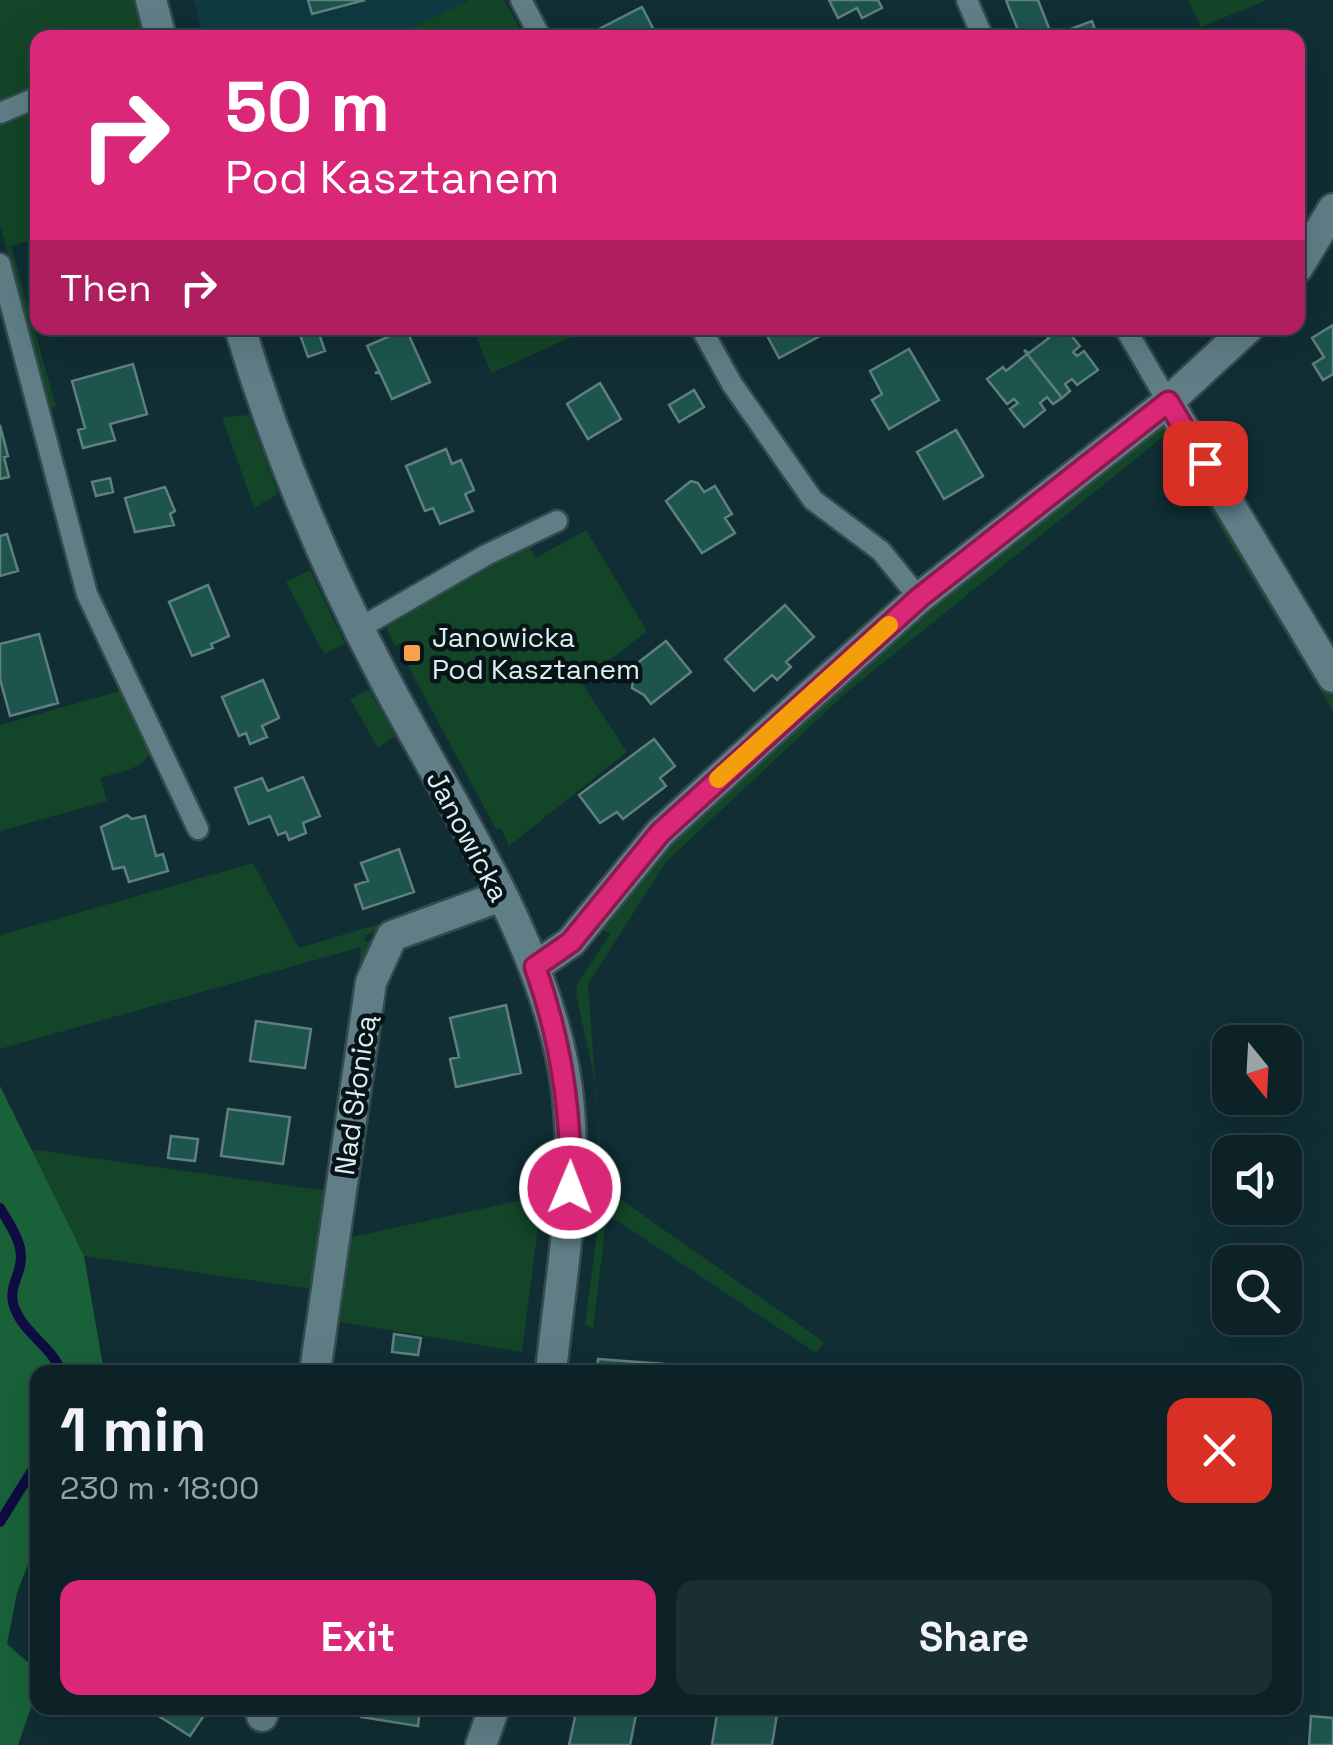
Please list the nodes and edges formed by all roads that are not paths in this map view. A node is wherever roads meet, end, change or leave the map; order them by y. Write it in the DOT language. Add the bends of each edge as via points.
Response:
graph roads {
  1 [pos="151,0"];
  2 [pos="521,0"];
  3 [pos="967,0"];
  4 [pos="158,30"];
  5 [pos="537,30"];
  6 [pos="980,30"];
  7 [pos="30,100"];
  8 [pos="0,113"];
  9 [pos="1333,209"];
  10 [pos="1305,255"];
  11 [pos="0,264"];
  12 [pos="242,335"];
  13 [pos="705,335"];
  14 [pos="1129,335"];
  15 [pos="1240,335"];
  16 [pos="1168,402"];
  17 [pos="557,521"];
  18 [pos="919,598"];
  19 [pos="358,629"];
  20 [pos="1333,676"];
  21 [pos="198,829"];
  22 [pos="501,896"];
  23 [pos="535,967"];
  24 [pos="317,1365"];
  25 [pos="552,1365"];
  26 [pos="492,1715"];
  27 [pos="481,1745"];
  1 -- 4 [label="street"];
  2 -- 5 [label="lane"];
  3 -- 6 [label="lane"];
  7 -- 8 [label="lane"];
  9 -- 10 [label="street"];
  11 -- 21 [label="lane" via="87,594"];
  12 -- 19 [label="street, Janowicka" via="286,464"];
  13 -- 18 [label="lane" via="813,500 881,551"];
  14 -- 16 [label="lane"];
  15 -- 16 [label="street"];
  16 -- 18 [label="street"];
  16 -- 20 [label="street"];
  17 -- 19 [label="lane"];
  18 -- 23 [label="street" via="660,833 571,942"];
  19 -- 22 [label="street, Janowicka"];
  22 -- 23 [label="street, Janowicka"];
  22 -- 24 [label="street, Nad Słonicą" via="392,936 371,982"];
  23 -- 25 [label="street, Janowicka" via="564,1071 571,1146"];
  26 -- 27 [label="street"];
}
